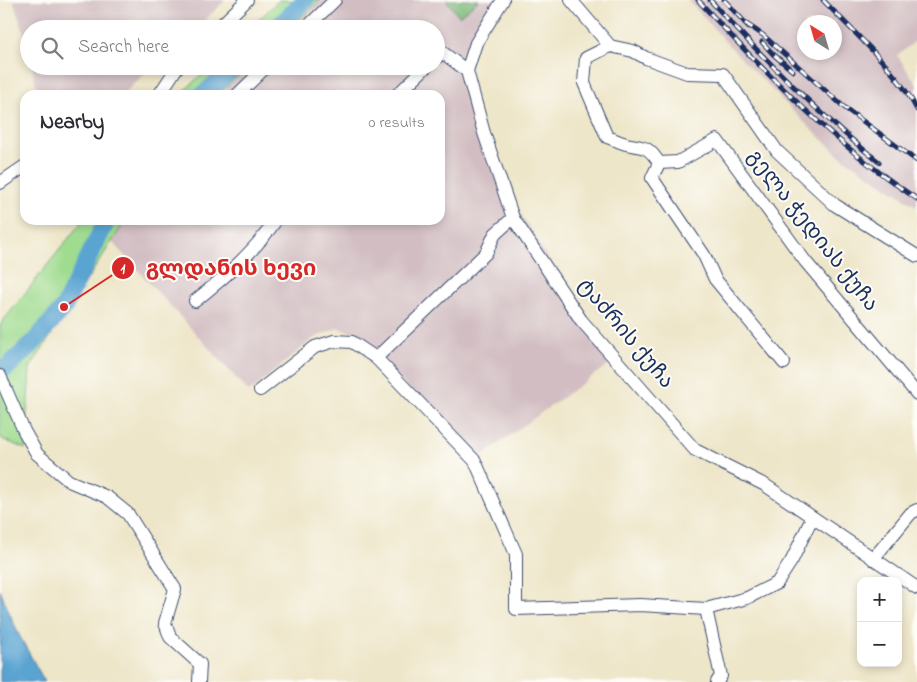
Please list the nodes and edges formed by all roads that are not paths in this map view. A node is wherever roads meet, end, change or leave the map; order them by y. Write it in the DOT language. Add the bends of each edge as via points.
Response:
graph roads {
  1 [pos="247,0"];
  2 [pos="335,0"];
  3 [pos="504,0"];
  4 [pos="571,0"];
  5 [pos="226,20"];
  6 [pos="314,20"];
  7 [pos="610,46"];
  8 [pos="445,54"];
  9 [pos="467,71"];
  10 [pos="172,75"];
  11 [pos="257,75"];
  12 [pos="418,75"];
  13 [pos="162,90"];
  14 [pos="242,90"];
  15 [pos="402,90"];
  16 [pos="659,163"];
  17 [pos="20,169"];
  18 [pos="0,183"];
  19 [pos="513,218"];
  20 [pos="273,225"];
  21 [pos="917,256"];
  22 [pos="195,301"];
  23 [pos="376,358"];
  24 [pos="784,363"];
  25 [pos="0,376"];
  26 [pos="260,390"];
  27 [pos="917,394"];
  28 [pos="917,510"];
  29 [pos="812,518"];
  30 [pos="873,559"];
  31 [pos="917,588"];
  32 [pos="706,609"];
  33 [pos="199,682"];
  34 [pos="716,682"];
  1 -- 5 [label="street"];
  2 -- 6 [label="street"];
  3 -- 9 [label="street" via="476,43"];
  4 -- 7 [label="street"];
  7 -- 16 [label="street" via="586,58 584,83 599,119 607,137 645,146"];
  7 -- 21 [label="street, გელა ჭედიას ქუჩა" via="632,51 687,73 723,74 777,151 835,205"];
  8 -- 9 [label="street"];
  9 -- 19 [label="street, ტაძრის ქუჩა"];
  10 -- 13 [label="street"];
  11 -- 14 [label="street"];
  12 -- 15 [label="street"];
  16 -- 24 [label="street" via="652,178 704,255 715,279"];
  16 -- 27 [label="street, გელა ჭედიას ქუჩა" via="678,162 717,140 805,261"];
  17 -- 18 [label="street"];
  19 -- 23 [label="street" via="495,234 486,253"];
  19 -- 29 [label="street, ტაძრის ქუჩა" via="581,320 695,450 765,485"];
  20 -- 22 [label="street" via="239,264"];
  23 -- 26 [label="street" via="352,342 334,340 315,347"];
  23 -- 32 [label="street" via="475,461 516,554 516,609 640,605"];
  25 -- 33 [label="street" via="37,454 70,481 107,497 128,514 174,589 165,623 170,637 200,664"];
  28 -- 30 [label="street"];
  29 -- 30 [label="street, ტაძრის ქუჩა"];
  29 -- 32 [label="street" via="777,583 747,598"];
  30 -- 31 [label="street, ტაძრის ქუჩა"];
  32 -- 34 [label="street" via="721,676"];
}
